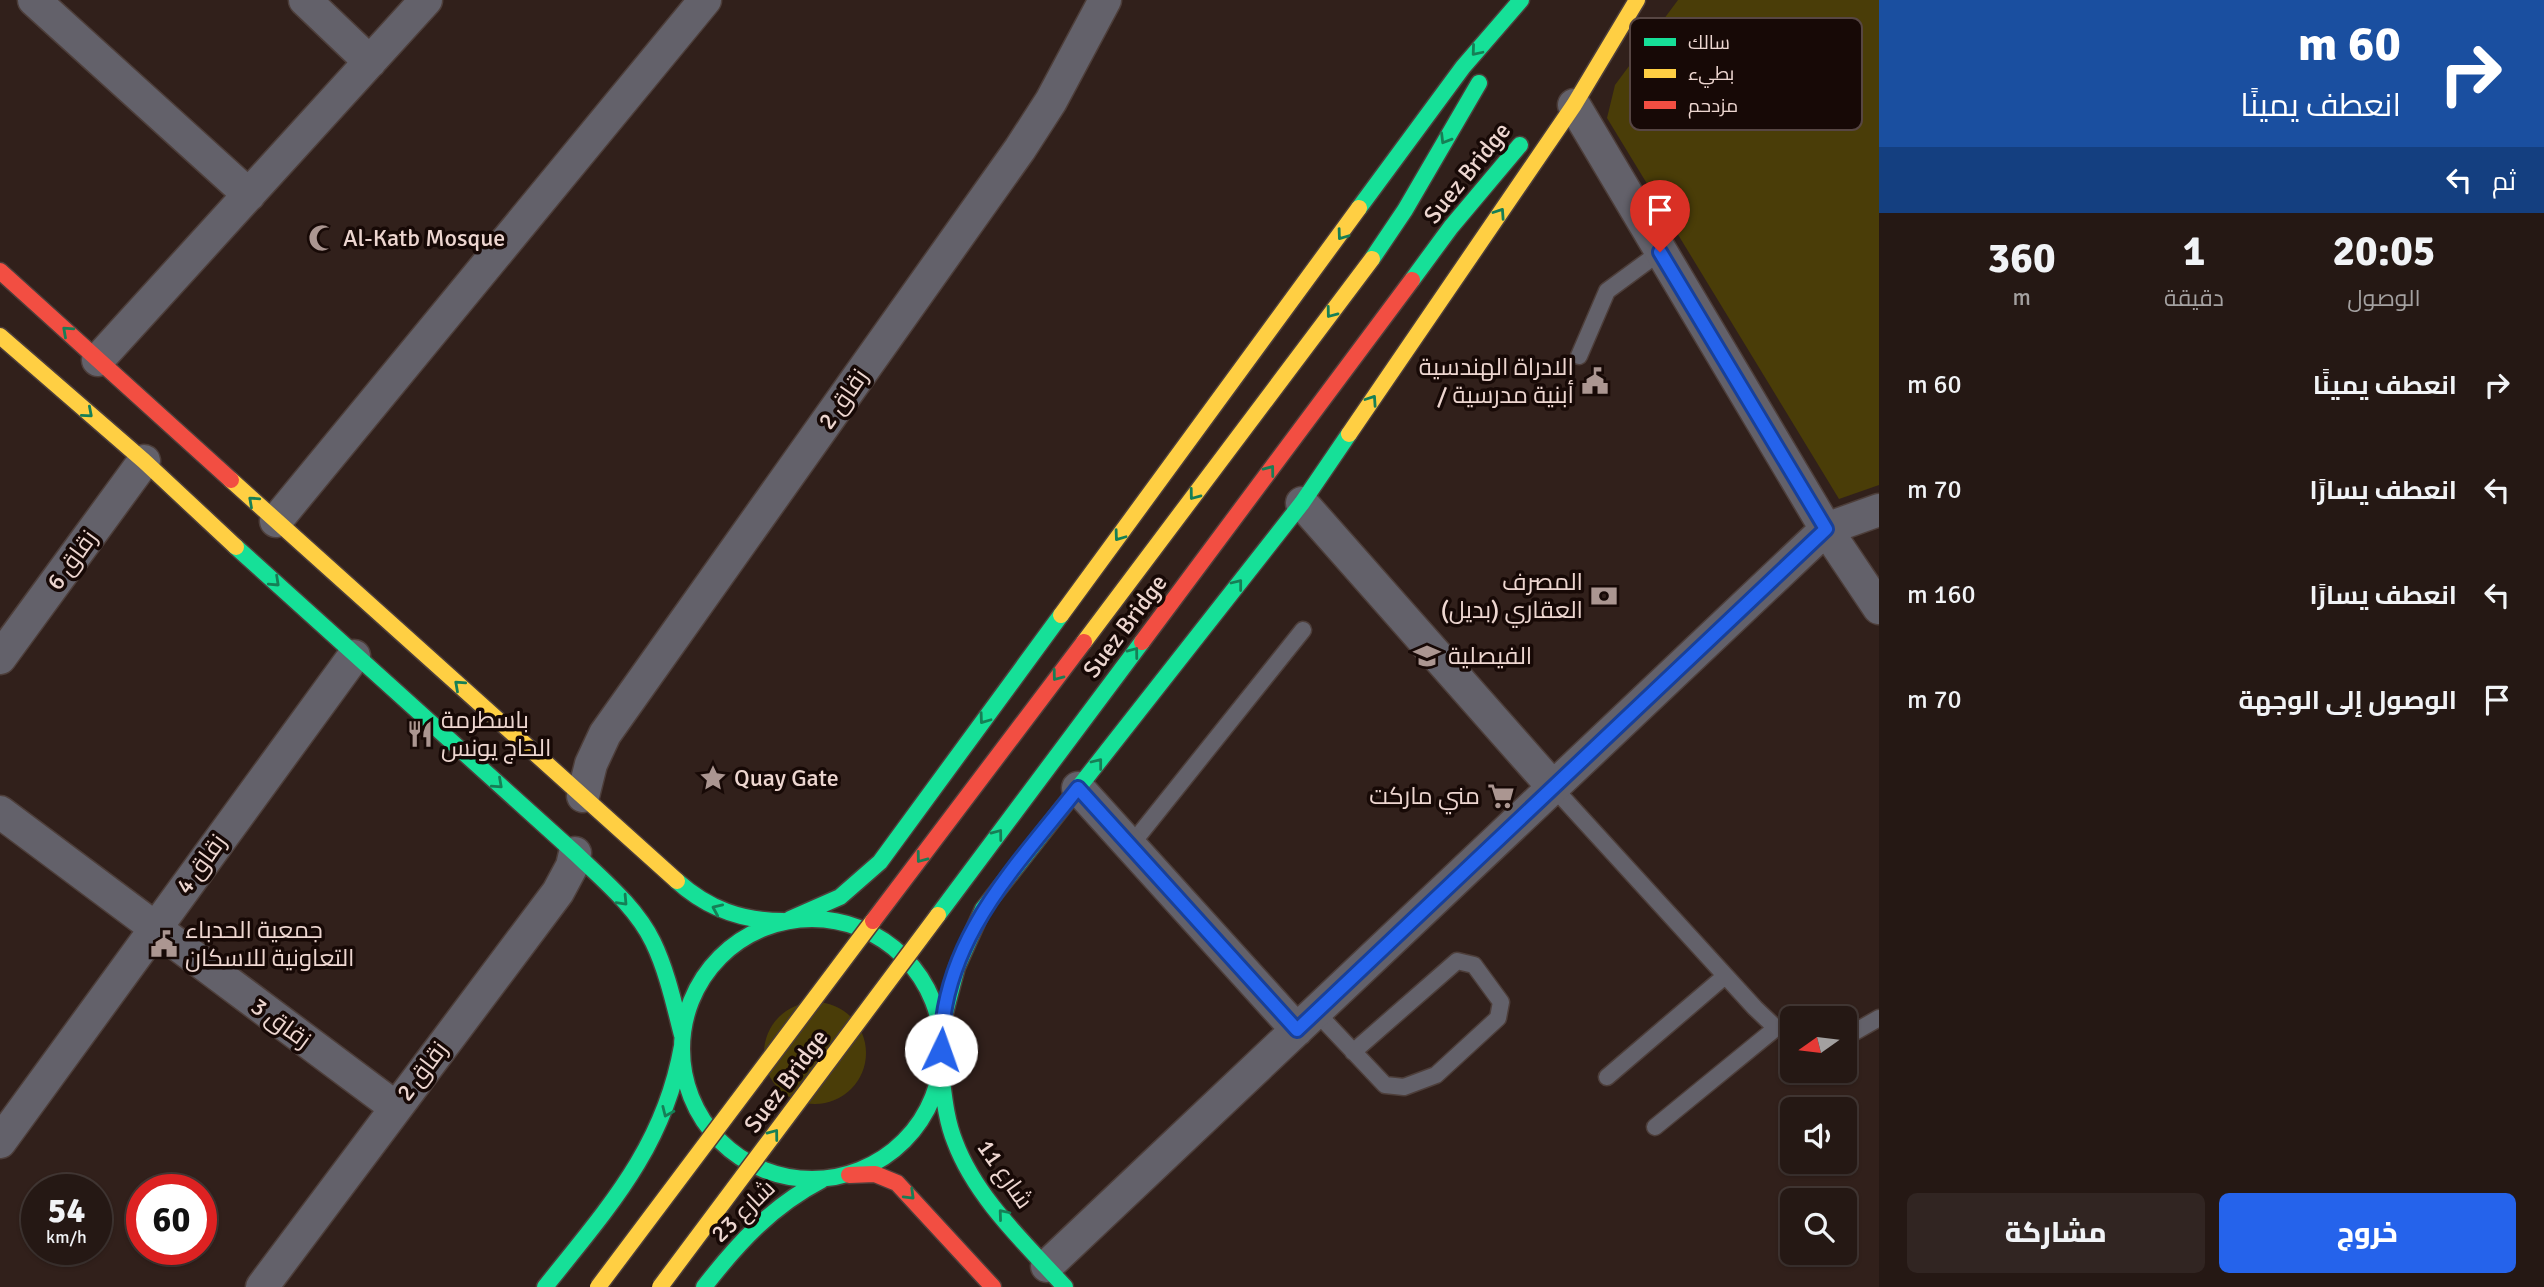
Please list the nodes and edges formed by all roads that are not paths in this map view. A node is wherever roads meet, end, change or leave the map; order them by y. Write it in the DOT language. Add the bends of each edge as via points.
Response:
graph roads {
  1 [pos="34,0"];
  2 [pos="305,0"];
  3 [pos="426,0"];
  4 [pos="705,0"];
  5 [pos="1105,0"];
  6 [pos="1521,0"];
  7 [pos="1536,0"];
  8 [pos="1636,0"];
  9 [pos="1506,43"];
  10 [pos="370,62"];
  11 [pos="1485,74"];
  12 [pos="1565,102"];
  13 [pos="1532,131"];
  14 [pos="248,195"];
  15 [pos="1660,252"];
  16 [pos="0,271"];
  17 [pos="0,336"];
  18 [pos="1579,356"];
  19 [pos="98,360"];
  20 [pos="144,461"];
  21 [pos="1302,503"];
  22 [pos="1879,510"];
  23 [pos="276,521"];
  24 [pos="1826,529"];
  25 [pos="1879,608"];
  26 [pos="1303,630"];
  27 [pos="354,656"];
  28 [pos="0,658"];
  29 [pos="1553,787"];
  30 [pos="1078,788"];
  31 [pos="583,796"];
  32 [pos="0,812"];
  33 [pos="1131,845"];
  34 [pos="575,853"];
  35 [pos="787,920"];
  36 [pos="153,929"];
  37 [pos="1725,976"];
  38 [pos="1879,1018"];
  39 [pos="1307,1021"];
  40 [pos="1780,1026"];
  41 [pos="941,1028"];
  42 [pos="1857,1031"];
  43 [pos="1780,1033"];
  44 [pos="682,1041"];
  45 [pos="1353,1052"];
  46 [pos="941,1071"];
  47 [pos="1607,1077"];
  48 [pos="395,1107"];
  49 [pos="1655,1127"];
  50 [pos="0,1142"];
  51 [pos="849,1175"];
  52 [pos="822,1180"];
  53 [pos="1056,1277"];
  54 [pos="262,1287"];
  55 [pos="545,1287"];
  56 [pos="598,1287"];
  57 [pos="660,1287"];
  58 [pos="704,1287"];
  59 [pos="993,1287"];
  1 -- 14 [label="street"];
  2 -- 10 [label="street"];
  3 -- 10 [label="street"];
  4 -- 23 [label="street"];
  5 -- 31 [label="street, زقاق 2" via="1020,149 606,734 591,764"];
  6 -- 35 [label="main road, one-way" via="1463,67 880,862 846,895"];
  7 -- 9 [label="main road"];
  8 -- 12 [label="main road"];
  10 -- 14 [label="street"];
  11 -- 56 [label="main road, Suez Bridge, one-way, bridge" via="1372,258"];
  12 -- 15 [label="street"];
  21 -- 12 [label="main road, one-way"];
  57 -- 13 [label="main road, Suez Bridge, one-way, bridge" via="1451,227"];
  14 -- 19 [label="street"];
  15 -- 18 [label="lane" via="1607,291"];
  15 -- 24 [label="street"];
  19 -- 16 [label="main road, one-way"];
  17 -- 20 [label="main road, one-way"];
  23 -- 19 [label="main road, one-way"];
  20 -- 27 [label="main road, one-way"];
  20 -- 28 [label="street, زقاق 6"];
  21 -- 29 [label="street"];
  30 -- 21 [label="main road, one-way"];
  22 -- 24 [label="street"];
  31 -- 23 [label="main road, one-way"];
  24 -- 25 [label="street"];
  24 -- 29 [label="street"];
  26 -- 33 [label="lane"];
  27 -- 34 [label="main road, one-way"];
  27 -- 36 [label="street, زقاق 4"];
  29 -- 37 [label="lane"];
  29 -- 39 [label="street"];
  30 -- 33 [label="street"];
  30 -- 41 [label="main road" via="983,909 961,950 946,993"];
  35 -- 31 [label="main road, one-way" via="760,922 712,908"];
  32 -- 36 [label="street, زقاق 3"];
  33 -- 39 [label="street"];
  34 -- 44 [label="main road, one-way" via="628,905 652,940"];
  34 -- 48 [label="street, زقاق 2" via="558,892"];
  35 -- 41 [label="main road" via="832,919 871,932 904,956 929,989"];
  35 -- 44 [label="main road" via="746,936 714,962 692,996"];
  36 -- 48 [label="street, زقاق 3"];
  36 -- 50 [label="street, زقاق 4"];
  37 -- 40 [label="lane"];
  37 -- 47 [label="lane"];
  38 -- 42 [label="lane"];
  39 -- 45 [label="lane"];
  39 -- 53 [label="street"];
  41 -- 46 [label="main road"];
  43 -- 49 [label="lane"];
  44 -- 52 [label="main road" via="688,1089 708,1127 740,1158 779,1176"];
  44 -- 55 [label="main road, one-way" via="673,1094 656,1134 634,1171"];
  45 -- 45 [label="lane" via="1385,1084 1404,1087 1436,1074 1498,1018 1501,1002 1474,965 1457,961"];
  46 -- 51 [label="main road" via="930,1106 909,1136 882,1160"];
  53 -- 46 [label="main road, شارع 11, one-way" via="980,1187 958,1150 945,1107"];
  48 -- 54 [label="street, زقاق 2"];
  51 -- 52 [label="main road"];
  51 -- 59 [label="main road, one-way" via="875,1174 897,1183"];
  52 -- 58 [label="main road, شارع 23" via="770,1210"];
}
